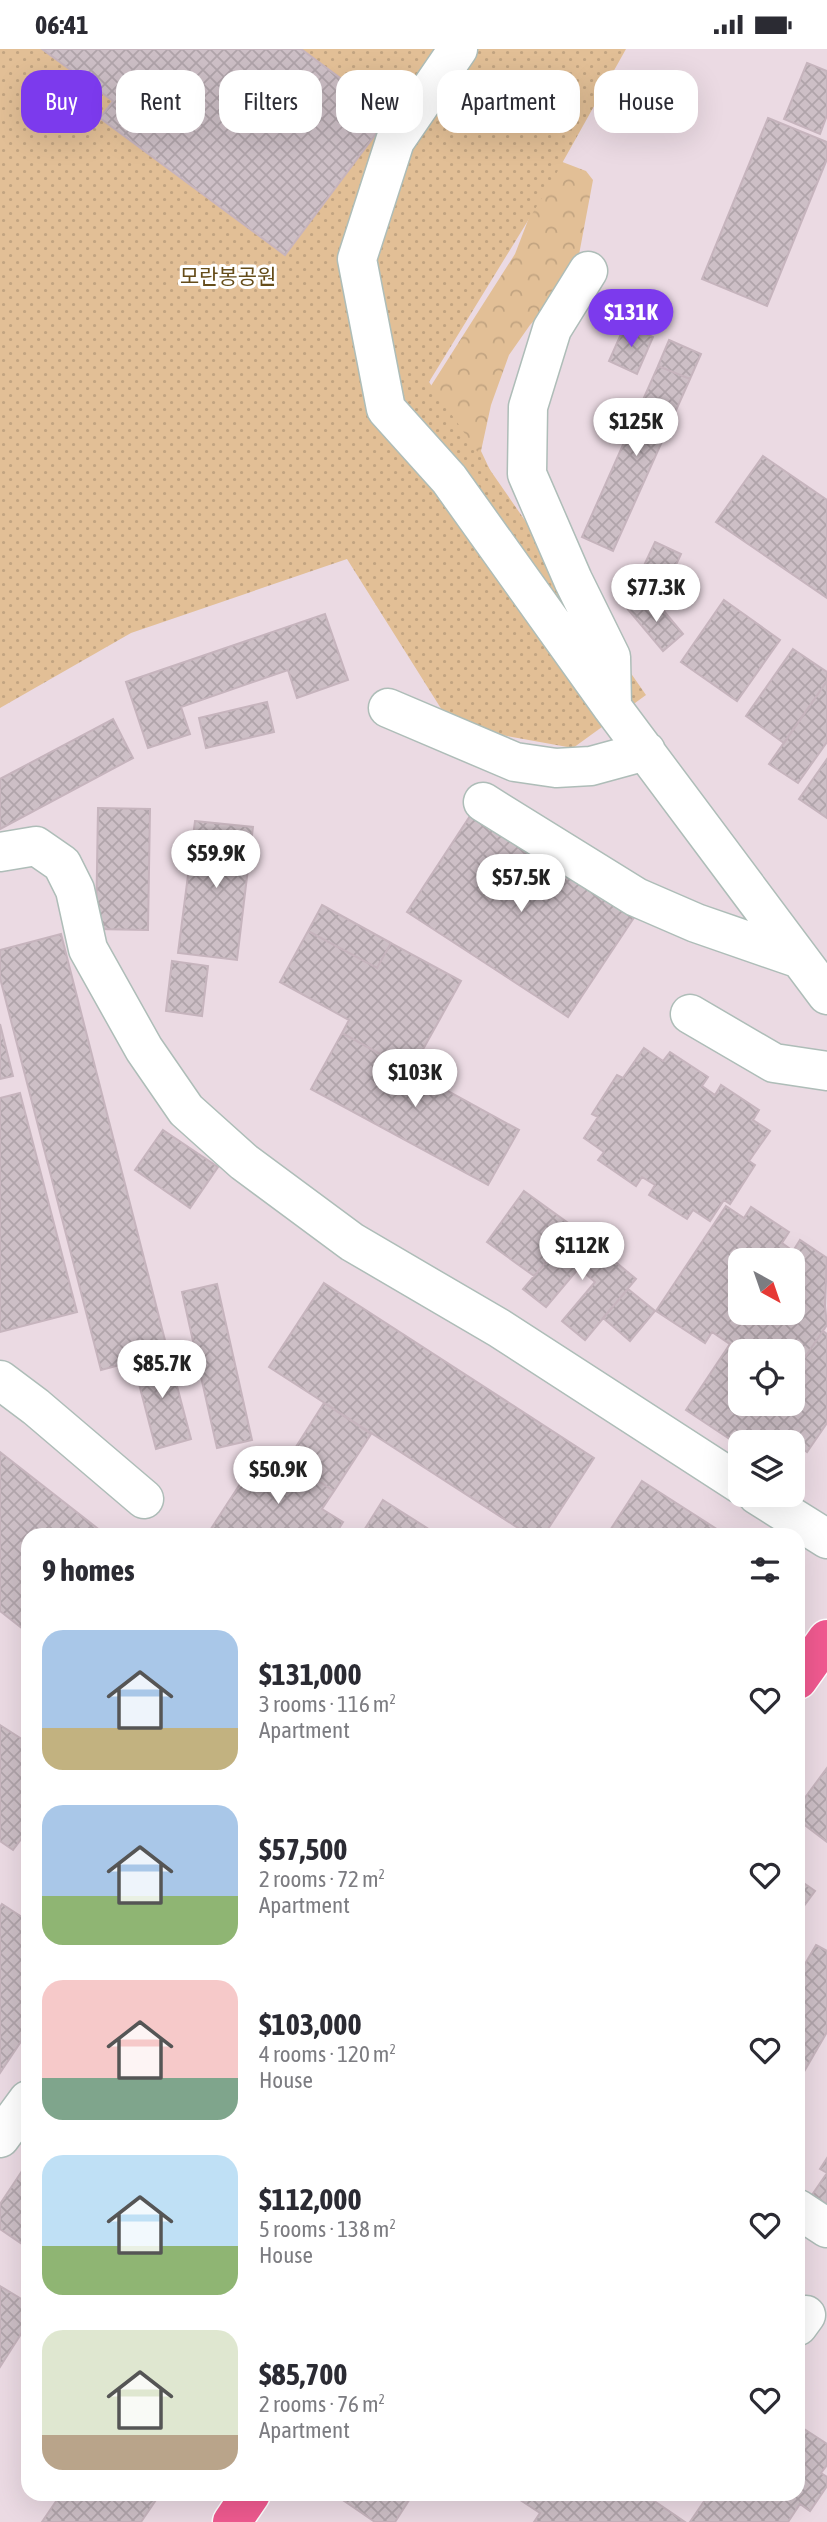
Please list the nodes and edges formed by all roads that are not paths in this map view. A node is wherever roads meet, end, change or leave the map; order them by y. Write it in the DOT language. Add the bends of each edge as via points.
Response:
graph roads {
  1 [pos="458,49"];
  2 [pos="588,271"];
  3 [pos="612,707"];
  4 [pos="388,708"];
  5 [pos="646,751"];
  6 [pos="483,802"];
  7 [pos="0,852"];
  8 [pos="800,959"];
  9 [pos="827,995"];
  10 [pos="690,1014"];
  11 [pos="827,1071"];
  12 [pos="0,1380"];
  13 [pos="728,1476"];
  14 [pos="144,1499"];
  15 [pos="776,1507"];
  16 [pos="827,1539"];
  17 [pos="827,1639"];
  18 [pos="805,1670"];
  19 [pos="17,2102"];
  20 [pos="0,2138"];
  21 [pos="805,2214"];
  22 [pos="827,2228"];
  23 [pos="246,2501"];
  24 [pos="232,2522"];
  1 -- 3 [label="street" via="395,141 357,259 386,408 449,479"];
  2 -- 3 [label="street" via="552,329 528,407 527,474 611,657"];
  3 -- 5 [label="street"];
  4 -- 5 [label="street" via="515,762 556,768 591,766"];
  5 -- 8 [label="street"];
  6 -- 8 [label="street" via="636,897"];
  7 -- 13 [label="street" via="36,846 62,864 75,890 88,949 144,1049 186,1110 244,1162 352,1242 499,1328"];
  8 -- 9 [label="street"];
  10 -- 11 [label="street" via="774,1063"];
  12 -- 14 [label="street"];
  15 -- 16 [label="street"];
  17 -- 18 [label="main road"];
  19 -- 20 [label="street"];
  21 -- 22 [label="street"];
  23 -- 24 [label="main road"];
}
